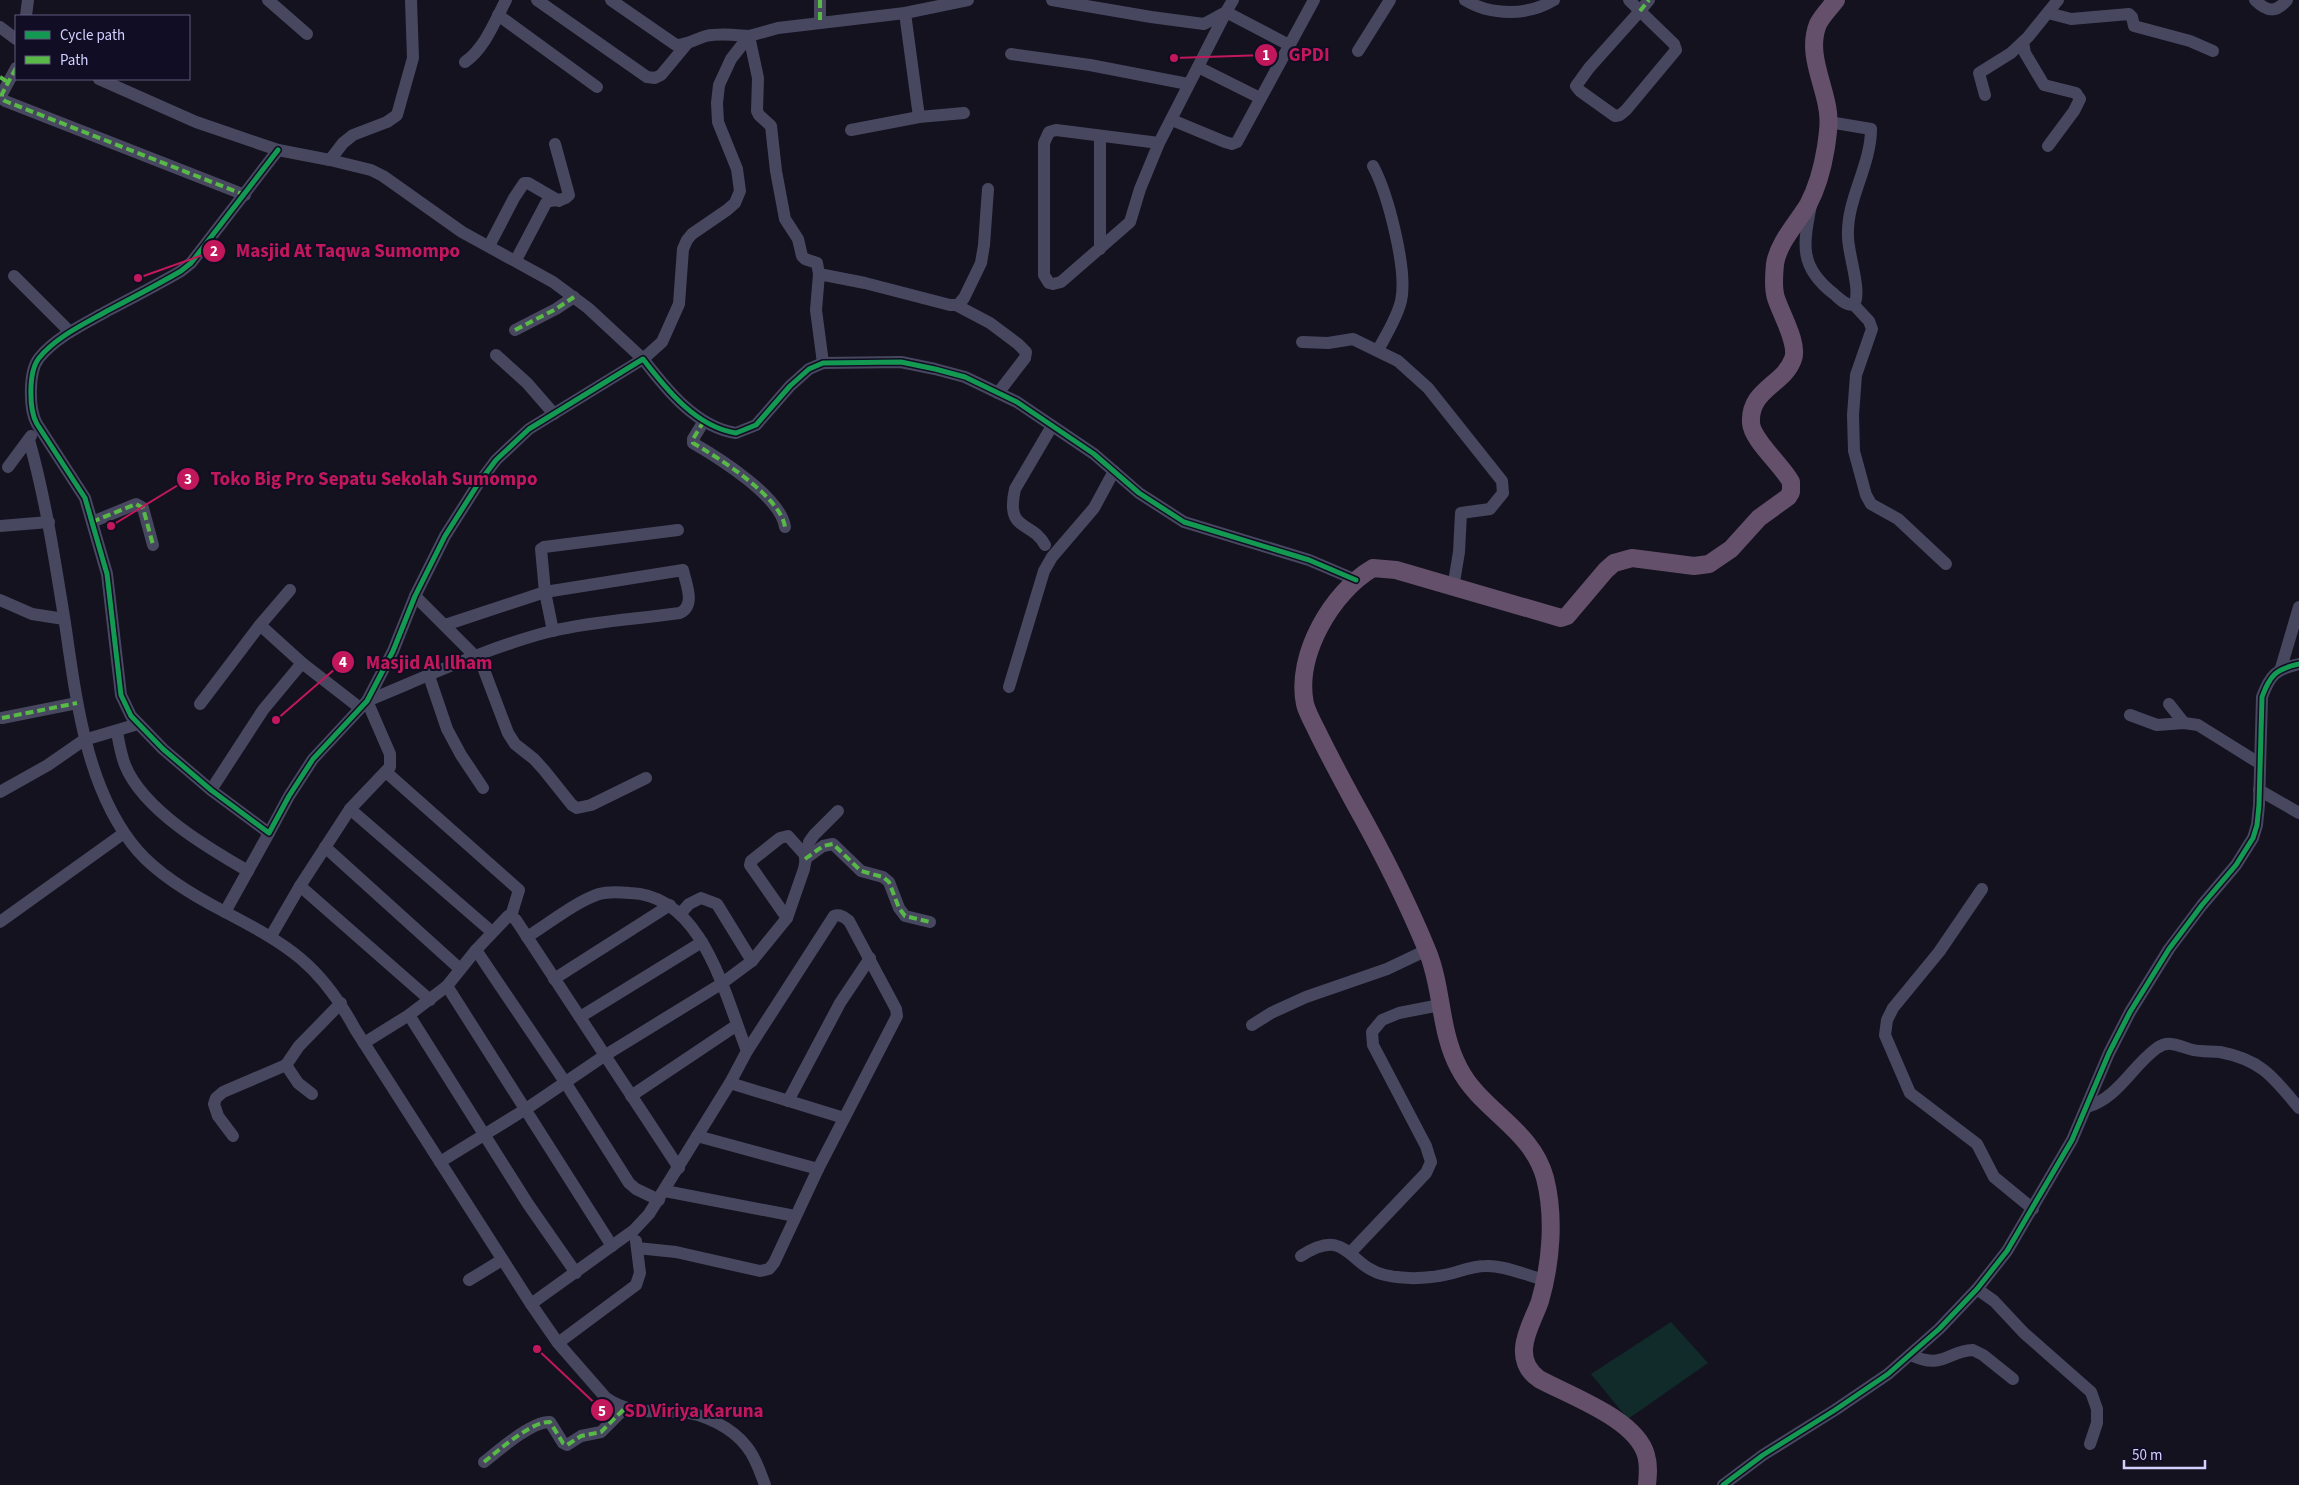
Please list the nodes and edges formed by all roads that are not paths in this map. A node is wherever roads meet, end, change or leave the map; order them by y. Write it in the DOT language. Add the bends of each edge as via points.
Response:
graph roads {
  1 [pos="28,0"];
  2 [pos="268,0"];
  3 [pos="411,0"];
  4 [pos="506,0"];
  5 [pos="537,0"];
  6 [pos="611,0"];
  7 [pos="820,0"];
  8 [pos="968,0"];
  9 [pos="1052,0"];
  10 [pos="1233,0"];
  11 [pos="1314,0"];
  12 [pos="1390,0"];
  13 [pos="1465,0"];
  14 [pos="1554,0"];
  15 [pos="1628,0"];
  16 [pos="1650,0"];
  17 [pos="1836,0"];
  18 [pos="2058,0"];
  19 [pos="2255,0"];
  20 [pos="2288,0"];
  21 [pos="1640,10"];
  22 [pos="1226,12"];
  23 [pos="905,13"];
  24 [pos="2048,13"];
  25 [pos="26,15"];
  26 [pos="498,15"];
  27 [pos="820,23"];
  28 [pos="0,27"];
  29 [pos="307,34"];
  30 [pos="749,36"];
  31 [pos="15,38"];
  32 [pos="2023,42"];
  33 [pos="686,45"];
  34 [pos="1289,45"];
  35 [pos="1358,51"];
  36 [pos="2213,51"];
  37 [pos="1011,54"];
  38 [pos="466,62"];
  39 [pos="1198,67"];
  40 [pos="15,69"];
  41 [pos="4,80"];
  42 [pos="101,80"];
  43 [pos="1188,84"];
  44 [pos="597,87"];
  45 [pos="1985,95"];
  46 [pos="1260,98"];
  47 [pos="964,113"];
  48 [pos="919,118"];
  49 [pos="1172,120"];
  50 [pos="1829,122"];
  51 [pos="851,130"];
  52 [pos="1100,136"];
  53 [pos="1158,143"];
  54 [pos="555,144"];
  55 [pos="2048,146"];
  56 [pos="278,150"];
  57 [pos="330,160"];
  58 [pos="1373,166"];
  59 [pos="988,189"];
  60 [pos="245,195"];
  61 [pos="1813,195"];
  62 [pos="558,200"];
  63 [pos="489,246"];
  64 [pos="1100,249"];
  65 [pos="516,260"];
  66 [pos="819,274"];
  67 [pos="14,276"];
  68 [pos="574,297"];
  69 [pos="956,305"];
  70 [pos="1854,305"];
  71 [pos="515,330"];
  72 [pos="70,332"];
  73 [pos="1302,342"];
  74 [pos="1378,350"];
  75 [pos="496,355"];
  76 [pos="642,359"];
  77 [pos="823,363"];
  78 [pos="998,393"];
  79 [pos="554,414"];
  80 [pos="704,421"];
  81 [pos="37,424"];
  82 [pos="1052,426"];
  83 [pos="29,440"];
  84 [pos="8,467"];
  85 [pos="1114,471"];
  86 [pos="48,522"];
  87 [pos="92,522"];
  88 [pos="0,526"];
  89 [pos="785,527"];
  90 [pos="678,530"];
  91 [pos="154,545"];
  92 [pos="1045,545"];
  93 [pos="1946,564"];
  94 [pos="1356,580"];
  95 [pos="1453,588"];
  96 [pos="290,590"];
  97 [pos="545,592"];
  98 [pos="415,596"];
  99 [pos="0,600"];
  100 [pos="2299,607"];
  101 [pos="64,619"];
  102 [pos="260,625"];
  103 [pos="445,625"];
  104 [pos="553,631"];
  105 [pos="476,655"];
  106 [pos="302,663"];
  107 [pos="2299,664"];
  108 [pos="2282,668"];
  109 [pos="429,676"];
  110 [pos="1009,687"];
  111 [pos="77,703"];
  112 [pos="200,704"];
  113 [pos="363,704"];
  114 [pos="2169,704"];
  115 [pos="2130,715"];
  116 [pos="2,718"];
  117 [pos="2184,723"];
  118 [pos="138,724"];
  119 [pos="117,732"];
  120 [pos="84,740"];
  121 [pos="2259,763"];
  122 [pos="386,772"];
  123 [pos="646,778"];
  124 [pos="484,788"];
  125 [pos="211,790"];
  126 [pos="2259,790"];
  127 [pos="0,792"];
  128 [pos="350,809"];
  129 [pos="838,811"];
  130 [pos="2299,813"];
  131 [pos="124,833"];
  132 [pos="269,833"];
  133 [pos="325,847"];
  134 [pos="806,857"];
  135 [pos="248,871"];
  136 [pos="300,886"];
  137 [pos="1982,889"];
  138 [pos="670,905"];
  139 [pos="224,912"];
  140 [pos="681,912"];
  141 [pos="511,916"];
  142 [pos="787,918"];
  143 [pos="0,922"];
  144 [pos="930,922"];
  145 [pos="492,932"];
  146 [pos="271,936"];
  147 [pos="527,937"];
  148 [pos="702,942"];
  149 [pos="476,950"];
  150 [pos="1427,950"];
  151 [pos="870,958"];
  152 [pos="752,961"];
  153 [pos="460,969"];
  154 [pos="554,979"];
  155 [pos="721,984"];
  156 [pos="447,986"];
  157 [pos="430,1000"];
  158 [pos="341,1003"];
  159 [pos="1440,1005"];
  160 [pos="409,1014"];
  161 [pos="580,1017"];
  162 [pos="737,1025"];
  163 [pos="1252,1025"];
  164 [pos="364,1043"];
  165 [pos="747,1051"];
  166 [pos="604,1056"];
  167 [pos="286,1065"];
  168 [pos="565,1082"];
  169 [pos="730,1083"];
  170 [pos="312,1094"];
  171 [pos="631,1096"];
  172 [pos="788,1101"];
  173 [pos="2086,1107"];
  174 [pos="2299,1108"];
  175 [pos="526,1109"];
  176 [pos="844,1118"];
  177 [pos="484,1134"];
  178 [pos="233,1136"];
  179 [pos="697,1136"];
  180 [pos="440,1162"];
  181 [pos="678,1168"];
  182 [pos="818,1169"];
  183 [pos="662,1195"];
  184 [pos="2032,1208"];
  185 [pos="795,1216"];
  186 [pos="634,1230"];
  187 [pos="612,1246"];
  188 [pos="637,1248"];
  189 [pos="1350,1253"];
  190 [pos="1301,1256"];
  191 [pos="502,1260"];
  192 [pos="576,1273"];
  193 [pos="469,1280"];
  194 [pos="1545,1280"];
  195 [pos="1977,1288"];
  196 [pos="531,1304"];
  197 [pos="558,1343"];
  198 [pos="1911,1355"];
  199 [pos="2013,1379"];
  200 [pos="625,1408"];
  201 [pos="2090,1444"];
  202 [pos="484,1462"];
  203 [pos="765,1485"];
  204 [pos="1647,1485"];
  205 [pos="1723,1485"];
  1 -- 25 [label="street"];
  2 -- 29 [label="street"];
  3 -- 57 [label="street" via="413,58 397,115 353,135"];
  4 -- 26 [label="street"];
  5 -- 33 [label="street" via="647,77 661,75"];
  6 -- 33 [label="street" via="667,41"];
  7 -- 27 [label="street"];
  8 -- 23 [label="street"];
  9 -- 22 [label="street" via="1204,24"];
  10 -- 22 [label="street"];
  11 -- 34 [label="street"];
  12 -- 35 [label="street"];
  13 -- 14 [label="street" via="1481,8 1523,12"];
  15 -- 21 [label="street"];
  16 -- 21 [label="street"];
  17 -- 50 [label="highway" via="1819,22 1814,42"];
  18 -- 24 [label="street"];
  19 -- 20 [label="street" via="2271,11"];
  21 -- 21 [label="street" via="1674,44 1676,50 1630,105 1615,116 1576,86"];
  22 -- 34 [label="street"];
  22 -- 39 [label="street"];
  23 -- 27 [label="street"];
  23 -- 48 [label="street"];
  24 -- 32 [label="street"];
  24 -- 36 [label="street" via="2071,19 2129,14 2136,27 2190,41"];
  26 -- 38 [label="street" via="474,56"];
  26 -- 44 [label="street"];
  27 -- 30 [label="street" via="778,28"];
  28 -- 31 [label="street"];
  30 -- 33 [label="street" via="704,36"];
  30 -- 66 [label="street" via="758,78 758,113 771,126 782,208 800,242 802,256 817,263"];
  30 -- 76 [label="street" via="731,59 719,85 717,103 718,122 738,169 740,191 735,203 687,240 683,249 679,304 662,342"];
  32 -- 45 [label="street" via="1979,72"];
  32 -- 55 [label="street" via="2028,58 2044,85 2076,94 2080,99"];
  34 -- 46 [label="street"];
  37 -- 43 [label="street"];
  39 -- 43 [label="street"];
  39 -- 46 [label="street"];
  40 -- 41 [label="street"];
  41 -- 60 [label="street" via="2,98 5,101"];
  42 -- 56 [label="street" via="196,122"];
  43 -- 49 [label="street"];
  46 -- 49 [label="street" via="1237,142 1232,144"];
  47 -- 48 [label="street"];
  48 -- 51 [label="street"];
  49 -- 53 [label="street"];
  50 -- 61 [label="highway" via="1826,149"];
  50 -- 70 [label="street" via="1871,129 1849,224 1849,251 1856,295"];
  52 -- 53 [label="street"];
  52 -- 64 [label="street"];
  52 -- 64 [label="street" via="1056,130 1047,135 1044,143 1044,275 1049,283 1061,282"];
  53 -- 64 [label="street" via="1130,222"];
  54 -- 62 [label="street" via="570,193 565,199"];
  56 -- 57 [label="street"];
  56 -- 60 [label="street"];
  57 -- 63 [label="street" via="383,176 462,232"];
  58 -- 74 [label="street" via="1392,220 1402,286 1400,304"];
  59 -- 69 [label="street" via="980,263 964,298"];
  60 -- 72 [label="street" via="191,264"];
  61 -- 70 [label="street" via="1804,240 1805,256 1823,285 1846,304"];
  61 -- 95 [label="highway" via="1780,249 1775,264 1775,296 1793,344 1794,358 1758,397 1751,416 1752,431 1791,482 1788,497 1759,518 1731,548 1709,564 1694,566 1632,558 1614,564 1564,618"];
  62 -- 63 [label="street" via="524,183"];
  62 -- 65 [label="street" via="546,203"];
  63 -- 65 [label="street"];
  65 -- 68 [label="street"];
  66 -- 69 [label="street"];
  66 -- 77 [label="street" via="816,310"];
  67 -- 72 [label="street"];
  68 -- 71 [label="street"];
  68 -- 76 [label="street"];
  69 -- 78 [label="street" via="986,320 1026,352 1025,358"];
  70 -- 93 [label="street" via="1872,329 1856,375 1853,415 1854,451 1866,495 1871,504 1898,519"];
  72 -- 81 [label="street" via="38,359 32,375 32,414"];
  73 -- 74 [label="street" via="1354,339"];
  74 -- 95 [label="street" via="1421,380 1503,482 1502,496 1490,509 1461,513"];
  75 -- 79 [label="street"];
  76 -- 79 [label="street"];
  76 -- 80 [label="street" via="675,397"];
  77 -- 78 [label="street" via="901,362 965,377"];
  77 -- 80 [label="street" via="809,369 756,425 745,431 728,432"];
  78 -- 82 [label="street"];
  79 -- 98 [label="street" via="512,443 478,484 445,536"];
  80 -- 89 [label="street" via="693,444 736,472 771,502 784,518"];
  81 -- 83 [label="street"];
  81 -- 87 [label="street" via="86,498"];
  82 -- 85 [label="street"];
  82 -- 92 [label="street" via="1014,489 1013,500 1015,519"];
  83 -- 84 [label="street"];
  83 -- 86 [label="street"];
  85 -- 94 [label="street" via="1139,493 1184,522 1309,560"];
  85 -- 110 [label="street" via="1094,508 1044,571"];
  86 -- 88 [label="street"];
  86 -- 101 [label="street"];
  87 -- 91 [label="street" via="136,504 143,508"];
  87 -- 118 [label="street" via="107,574 121,695"];
  90 -- 97 [label="street" via="544,547 540,553"];
  94 -- 95 [label="highway" via="1373,568 1386,568"];
  94 -- 150 [label="highway" via="1326,616 1314,639 1307,657 1305,704 1328,754 1389,864"];
  96 -- 102 [label="street"];
  97 -- 103 [label="street"];
  97 -- 104 [label="street"];
  97 -- 104 [label="street" via="683,570 689,603 680,613"];
  98 -- 103 [label="street"];
  98 -- 113 [label="street" via="393,651"];
  99 -- 101 [label="street" via="32,614"];
  100 -- 108 [label="street"];
  101 -- 111 [label="street"];
  102 -- 106 [label="street"];
  102 -- 112 [label="street"];
  103 -- 105 [label="street"];
  104 -- 105 [label="street"];
  105 -- 109 [label="street"];
  105 -- 123 [label="street" via="485,668 515,744 544,770 572,805 577,808 590,805"];
  106 -- 113 [label="street"];
  106 -- 125 [label="street" via="263,710"];
  107 -- 108 [label="street"];
  108 -- 121 [label="street" via="2267,683 2262,697"];
  109 -- 113 [label="street"];
  109 -- 124 [label="street" via="448,729"];
  111 -- 116 [label="street"];
  111 -- 120 [label="street"];
  113 -- 122 [label="street" via="390,754"];
  113 -- 132 [label="street" via="313,759"];
  114 -- 117 [label="street"];
  115 -- 117 [label="street" via="2149,724"];
  117 -- 121 [label="street" via="2204,727"];
  118 -- 119 [label="street"];
  118 -- 125 [label="street" via="163,750"];
  119 -- 120 [label="street"];
  119 -- 135 [label="street" via="125,766 147,798 192,837"];
  120 -- 127 [label="street"];
  120 -- 131 [label="street" via="107,801"];
  121 -- 126 [label="street"];
  122 -- 128 [label="street"];
  122 -- 141 [label="street" via="519,890"];
  125 -- 132 [label="street"];
  126 -- 130 [label="street"];
  126 -- 173 [label="street" via="2257,825 2246,852 2169,949 2108,1053"];
  128 -- 133 [label="street"];
  128 -- 145 [label="street"];
  129 -- 134 [label="street" via="814,835"];
  131 -- 139 [label="street" via="148,862"];
  131 -- 143 [label="street"];
  132 -- 135 [label="street"];
  133 -- 136 [label="street"];
  133 -- 153 [label="street"];
  134 -- 142 [label="street"];
  134 -- 142 [label="street" via="788,836 780,838 751,861 750,865"];
  134 -- 144 [label="street" via="823,846 833,844 861,871 889,882 905,916"];
  135 -- 139 [label="street"];
  136 -- 146 [label="street"];
  136 -- 157 [label="street"];
  137 -- 184 [label="street" via="1939,952 1893,1008 1887,1020 1886,1035 1910,1093 1977,1144 1994,1177"];
  138 -- 140 [label="street"];
  138 -- 147 [label="street" via="647,894 601,893"];
  138 -- 154 [label="street"];
  139 -- 146 [label="street"];
  140 -- 148 [label="street"];
  140 -- 152 [label="street" via="701,898 717,904"];
  141 -- 145 [label="street"];
  141 -- 147 [label="street"];
  142 -- 152 [label="street"];
  145 -- 149 [label="street"];
  146 -- 158 [label="street" via="307,963"];
  147 -- 154 [label="street"];
  148 -- 155 [label="street"];
  148 -- 161 [label="street"];
  149 -- 153 [label="street"];
  149 -- 168 [label="street"];
  150 -- 159 [label="highway" via="1439,989"];
  150 -- 163 [label="street" via="1387,969 1306,997"];
  151 -- 165 [label="street" via="848,921 834,916"];
  151 -- 172 [label="street" via="840,1003"];
  151 -- 176 [label="street" via="897,1016"];
  152 -- 155 [label="street"];
  153 -- 156 [label="street"];
  154 -- 161 [label="street"];
  155 -- 162 [label="street"];
  155 -- 166 [label="street"];
  156 -- 157 [label="street"];
  156 -- 175 [label="street"];
  157 -- 160 [label="street"];
  158 -- 164 [label="street"];
  158 -- 167 [label="street" via="299,1046"];
  159 -- 189 [label="street" via="1399,1013 1382,1020 1372,1032 1373,1045 1426,1146 1430,1162 1426,1174"];
  159 -- 194 [label="highway" via="1443,1027 1459,1069 1476,1092 1523,1136 1543,1171 1550,1224"];
  160 -- 164 [label="street"];
  160 -- 177 [label="street"];
  161 -- 166 [label="street"];
  162 -- 165 [label="street"];
  162 -- 171 [label="street"];
  164 -- 180 [label="street"];
  165 -- 169 [label="street"];
  166 -- 168 [label="street"];
  166 -- 171 [label="street"];
  167 -- 170 [label="street" via="298,1083"];
  167 -- 178 [label="street" via="216,1098 214,1104 218,1116"];
  168 -- 175 [label="street"];
  168 -- 183 [label="street" via="629,1183 636,1189"];
  169 -- 172 [label="street"];
  169 -- 179 [label="street"];
  171 -- 181 [label="street"];
  172 -- 176 [label="street"];
  173 -- 174 [label="street" via="2106,1099 2162,1045 2177,1044 2249,1060 2272,1076"];
  173 -- 184 [label="street" via="2072,1140"];
  175 -- 177 [label="street"];
  175 -- 187 [label="street"];
  176 -- 182 [label="street"];
  177 -- 180 [label="street"];
  177 -- 192 [label="street"];
  179 -- 181 [label="street"];
  179 -- 182 [label="street"];
  180 -- 191 [label="street"];
  181 -- 183 [label="street"];
  182 -- 185 [label="street"];
  183 -- 185 [label="street"];
  183 -- 186 [label="street"];
  184 -- 195 [label="street" via="2007,1251"];
  185 -- 188 [label="street" via="774,1263 765,1270 676,1252"];
  186 -- 187 [label="street"];
  186 -- 188 [label="street"];
  187 -- 192 [label="street"];
  188 -- 197 [label="street" via="640,1273 636,1284"];
  189 -- 190 [label="street" via="1333,1244 1314,1248"];
  189 -- 194 [label="street" via="1381,1275 1400,1278 1424,1279 1487,1266"];
  191 -- 193 [label="street"];
  191 -- 196 [label="street"];
  192 -- 196 [label="street"];
  194 -- 204 [label="highway" via="1524,1342 1526,1364 1539,1379 1631,1430 1646,1454 1649,1468"];
  195 -- 198 [label="street"];
  195 -- 201 [label="street" via="2091,1392 2098,1409"];
  196 -- 197 [label="street"];
  197 -- 200 [label="street" via="606,1398"];
  198 -- 199 [label="street" via="1939,1361 1973,1350"];
  198 -- 205 [label="street" via="1888,1374 1763,1455"];
  200 -- 202 [label="street" via="601,1432 582,1436 568,1445 550,1422 544,1422"];
  200 -- 203 [label="street" via="642,1412 683,1412 708,1419 747,1446 758,1463"];
}
